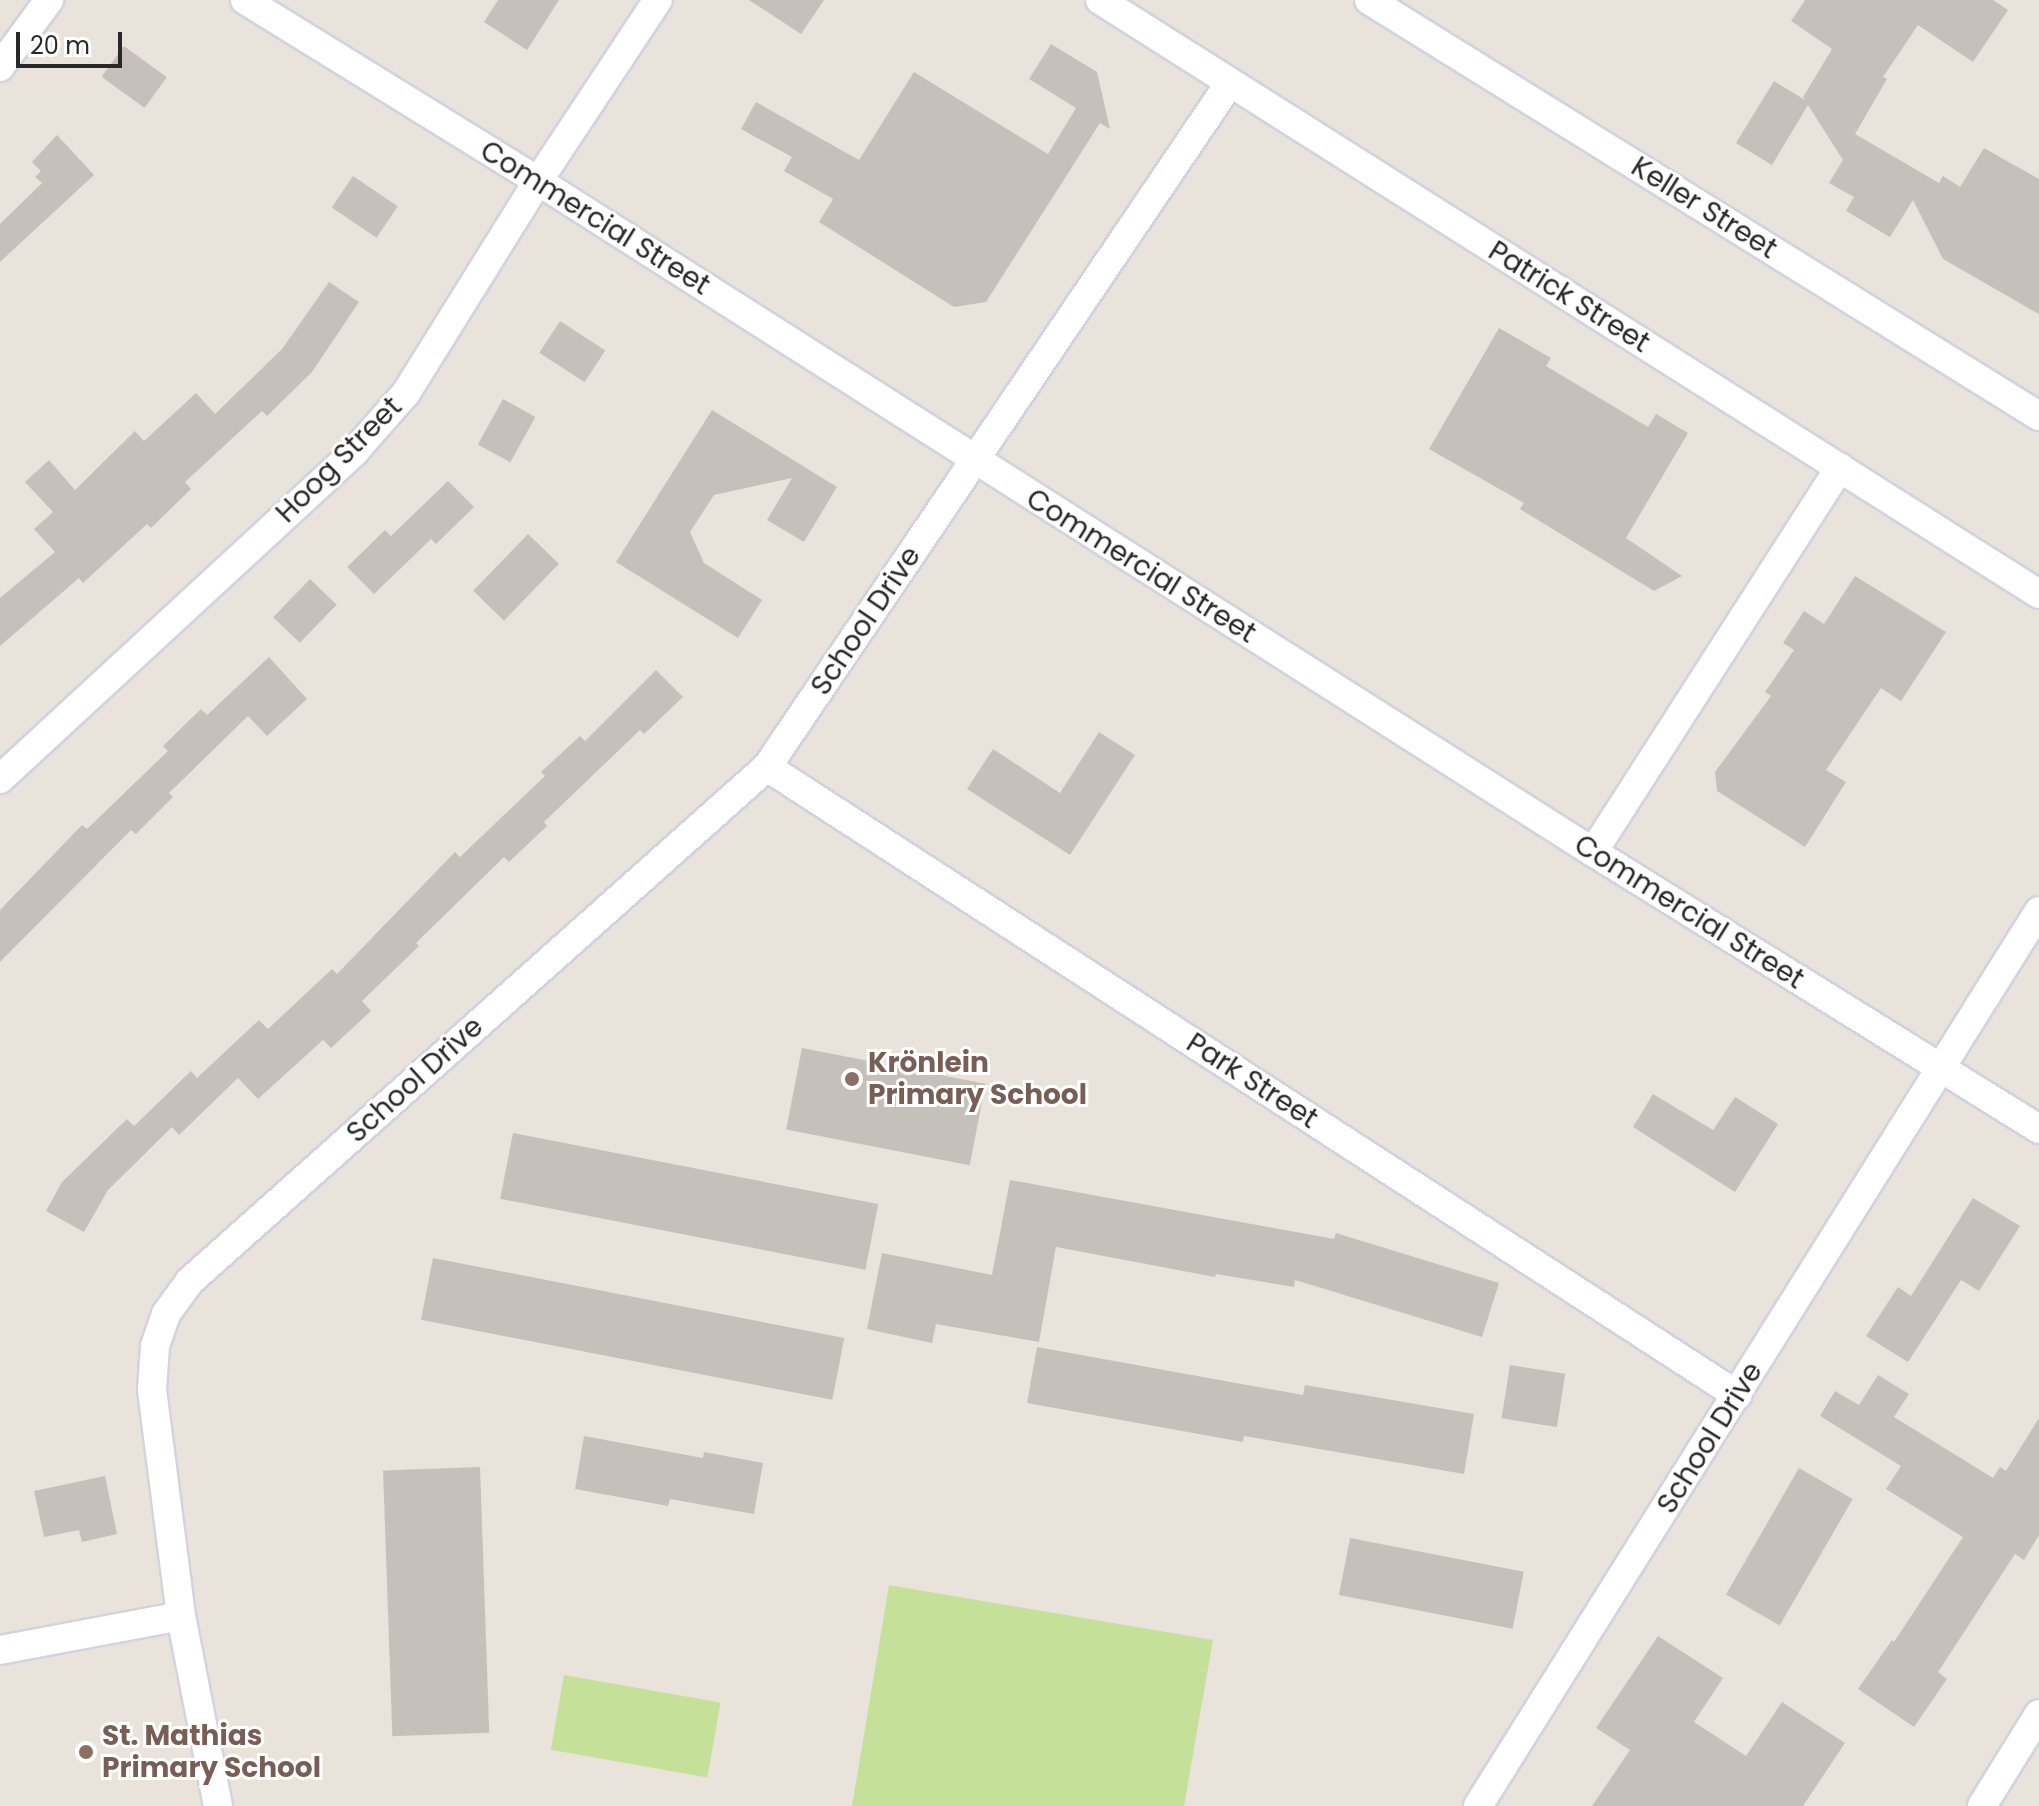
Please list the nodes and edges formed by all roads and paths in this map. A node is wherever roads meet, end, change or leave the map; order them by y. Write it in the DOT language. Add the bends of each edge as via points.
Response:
graph roads {
  1 [pos="49,0"];
  2 [pos="245,0"];
  3 [pos="658,0"];
  4 [pos="1100,0"];
  5 [pos="1369,0"];
  6 [pos="0,67"];
  7 [pos="1229,84"];
  8 [pos="538,181"];
  9 [pos="2039,416"];
  10 [pos="975,460"];
  11 [pos="1840,467"];
  12 [pos="2039,594"];
  13 [pos="767,767"];
  14 [pos="0,779"];
  15 [pos="1593,852"];
  16 [pos="2039,911"];
  17 [pos="1942,1069"];
  18 [pos="2039,1129"];
  19 [pos="1737,1395"];
  20 [pos="181,1616"];
  21 [pos="0,1650"];
  22 [pos="2039,1714"];
  23 [pos="218,1806"];
  24 [pos="1478,1806"];
  25 [pos="1982,1806"];
  1 -- 6 [label="street"];
  2 -- 8 [label="street, Commercial Street"];
  3 -- 8 [label="street, Hoog Street"];
  4 -- 7 [label="street, Patrick Street"];
  5 -- 9 [label="street, Keller Street"];
  7 -- 10 [label="street, School Drive"];
  7 -- 11 [label="street, Patrick Street"];
  8 -- 10 [label="street, Commercial Street"];
  8 -- 14 [label="street, Hoog Street" via="406,393 355,451"];
  10 -- 13 [label="street, School Drive"];
  10 -- 15 [label="street, Commercial Street"];
  11 -- 12 [label="street, Patrick Street"];
  11 -- 15 [label="street"];
  13 -- 19 [label="street, Park Street"];
  13 -- 20 [label="street, School Drive" via="190,1281 166,1314 155,1346 152,1390"];
  15 -- 17 [label="street, Commercial Street"];
  16 -- 17 [label="street, School Drive"];
  17 -- 18 [label="street, Commercial Street"];
  17 -- 19 [label="street, School Drive"];
  19 -- 24 [label="street, School Drive"];
  20 -- 21 [label="street"];
  20 -- 23 [label="street, School Drive"];
  22 -- 25 [label="street"];
}
